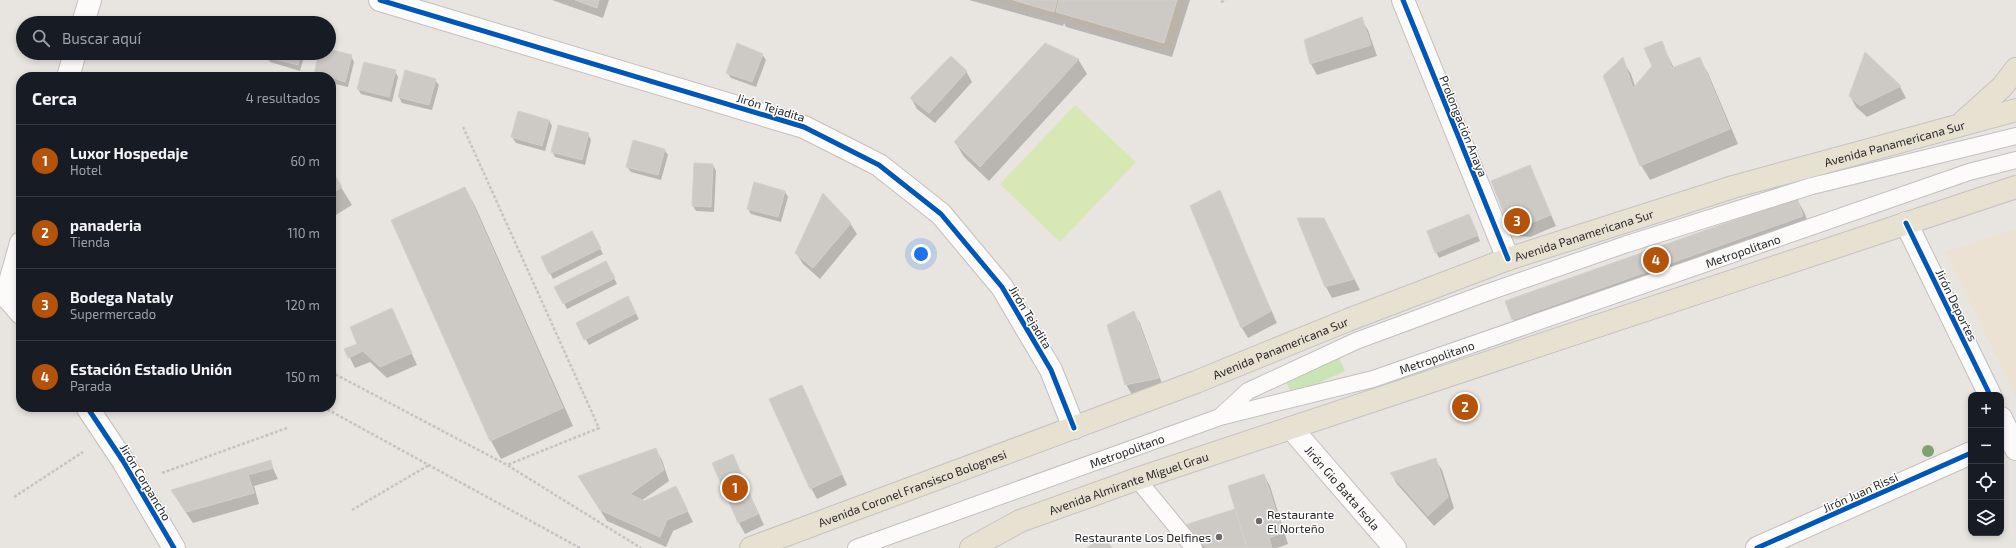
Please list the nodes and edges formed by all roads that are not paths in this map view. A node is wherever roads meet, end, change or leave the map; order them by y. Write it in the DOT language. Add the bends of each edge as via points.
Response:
graph roads {
  1 [pos="90,0"];
  2 [pos="380,0"];
  3 [pos="1402,0"];
  4 [pos="85,16"];
  5 [pos="73,60"];
  6 [pos="69,72"];
  7 [pos="2016,72"];
  8 [pos="2016,110"];
  9 [pos="1959,125"];
  10 [pos="2016,136"];
  11 [pos="2016,160"];
  12 [pos="2016,187"];
  13 [pos="1906,223"];
  14 [pos="16,258"];
  15 [pos="1508,259"];
  16 [pos="3,295"];
  17 [pos="16,308"];
  18 [pos="1989,392"];
  19 [pos="90,412"];
  20 [pos="1220,417"];
  21 [pos="1074,428"];
  22 [pos="1291,428"];
  23 [pos="1968,455"];
  24 [pos="1137,479"];
  25 [pos="174,548"];
  26 [pos="751,548"];
  27 [pos="856,548"];
  28 [pos="971,548"];
  29 [pos="1194,548"];
  30 [pos="1395,548"];
  31 [pos="1758,548"];
  1 -- 4 [label="street"];
  2 -- 21 [label="street, Jirón Tejadita" via="804,127 879,165 941,214 1002,287 1052,370"];
  3 -- 15 [label="street, Prolongación Anaya"];
  5 -- 6 [label="street"];
  7 -- 9 [label="main road"];
  8 -- 9 [label="main road, Avenida Panamericana Sur"];
  9 -- 15 [label="main road, Avenida Panamericana Sur" via="1733,186"];
  10 -- 20 [label="lane" via="1812,186 1627,244 1483,294 1356,341 1248,391"];
  11 -- 20 [label="lane, Metropolitano" via="1969,172 1373,379"];
  12 -- 13 [label="main road"];
  13 -- 18 [label="street, Jirón Deportes"];
  13 -- 22 [label="main road"];
  14 -- 16 [label="street"];
  15 -- 21 [label="main road, Avenida Panamericana Sur"];
  16 -- 17 [label="street"];
  19 -- 25 [label="street, Jirón Corpancho"];
  20 -- 27 [label="lane, Metropolitano"];
  21 -- 26 [label="main road, Avenida Coronel Fransisco Bolognesi"];
  22 -- 24 [label="main road, Avenida Almirante Miguel Grau"];
  22 -- 30 [label="street, Jirón Gio Batta Isola"];
  23 -- 31 [label="street, Jirón Juan Rissi"];
  24 -- 28 [label="main road, Avenida Almirante Miguel Grau" via="1020,521"];
  24 -- 29 [label="lane"];
}
